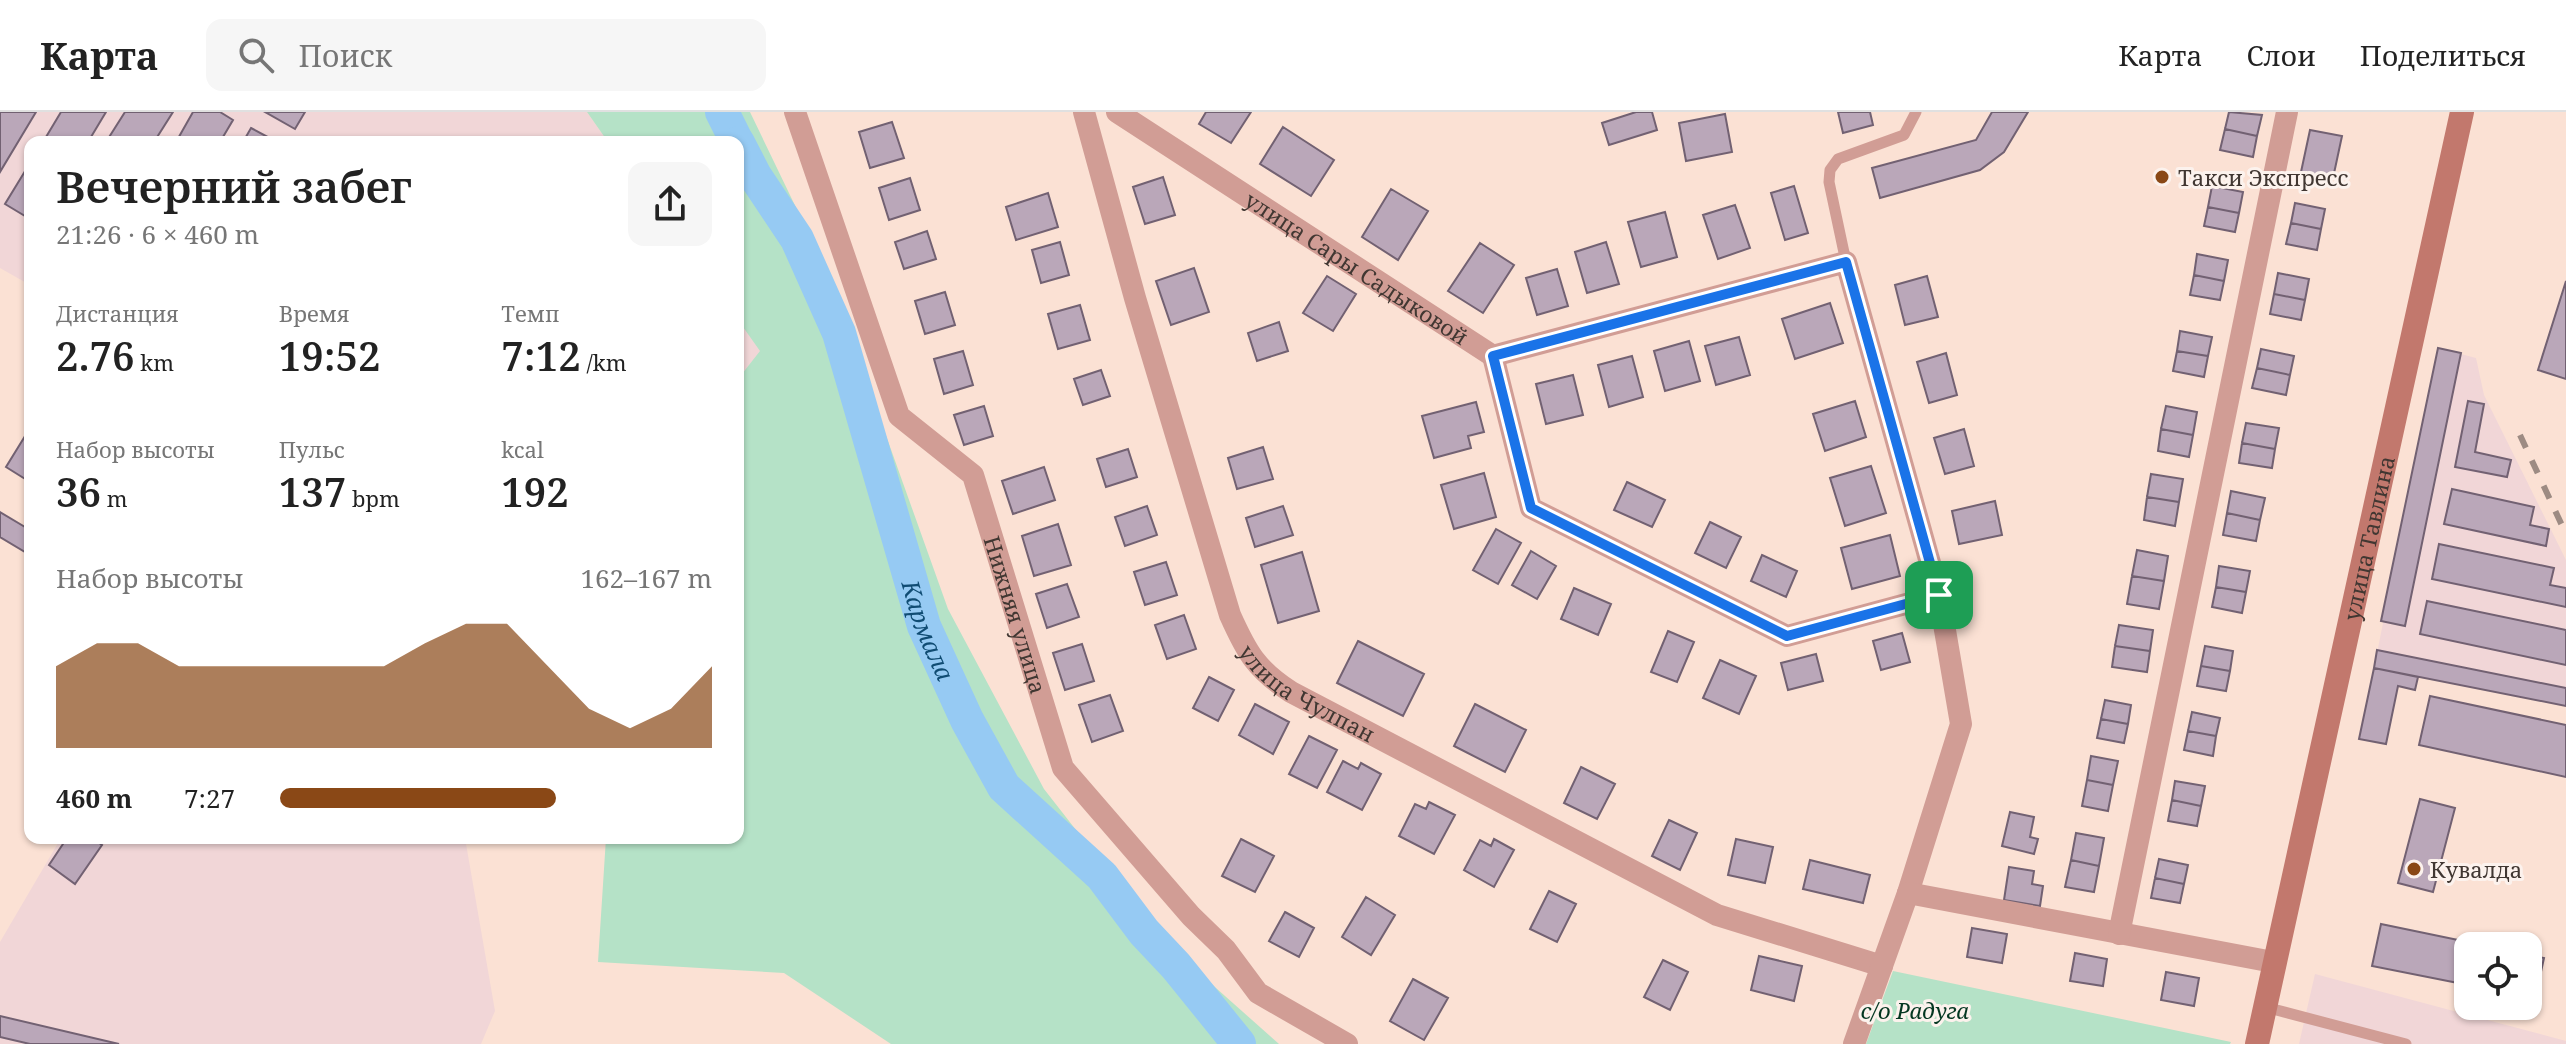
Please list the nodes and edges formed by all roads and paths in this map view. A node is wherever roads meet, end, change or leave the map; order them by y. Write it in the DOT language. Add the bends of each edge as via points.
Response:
graph roads {
  1 [pos="795,112"];
  2 [pos="1084,112"];
  3 [pos="1117,112"];
  4 [pos="1916,112"];
  5 [pos="2287,112"];
  6 [pos="2462,112"];
  7 [pos="1846,262"];
  8 [pos="1493,356"];
  9 [pos="1939,595"];
  10 [pos="1908,893"];
  11 [pos="2119,934"];
  12 [pos="2273,962"];
  13 [pos="1882,966"];
  14 [pos="2264,1007"];
  15 [pos="1347,1044"];
  16 [pos="1854,1044"];
  17 [pos="2257,1044"];
  18 [pos="2406,1044"];
  1 -- 15 [label="street, Нижняя улица" via="899,416 973,475 1063,768 1258,993"];
  2 -- 13 [label="street, улица Чулпан" via="1230,615 1260,669 1291,692 1717,915"];
  3 -- 8 [label="street, улица Сары Садыковой"];
  4 -- 7 [label="lane" via="1904,135 1838,159 1830,170"];
  5 -- 11 [label="street"];
  6 -- 12 [label="main road, улица Тавлина"];
  7 -- 8 [label="street, улица Сары Садыковой"];
  7 -- 9 [label="street"];
  8 -- 9 [label="street" via="1531,508 1787,636"];
  9 -- 10 [label="street" via="1961,724"];
  10 -- 11 [label="street"];
  10 -- 13 [label="street"];
  11 -- 12 [label="street"];
  12 -- 14 [label="main road, улица Тавлина"];
  13 -- 16 [label="street"];
  14 -- 17 [label="main road, улица Тавлина"];
  14 -- 18 [label="lane"];
}
